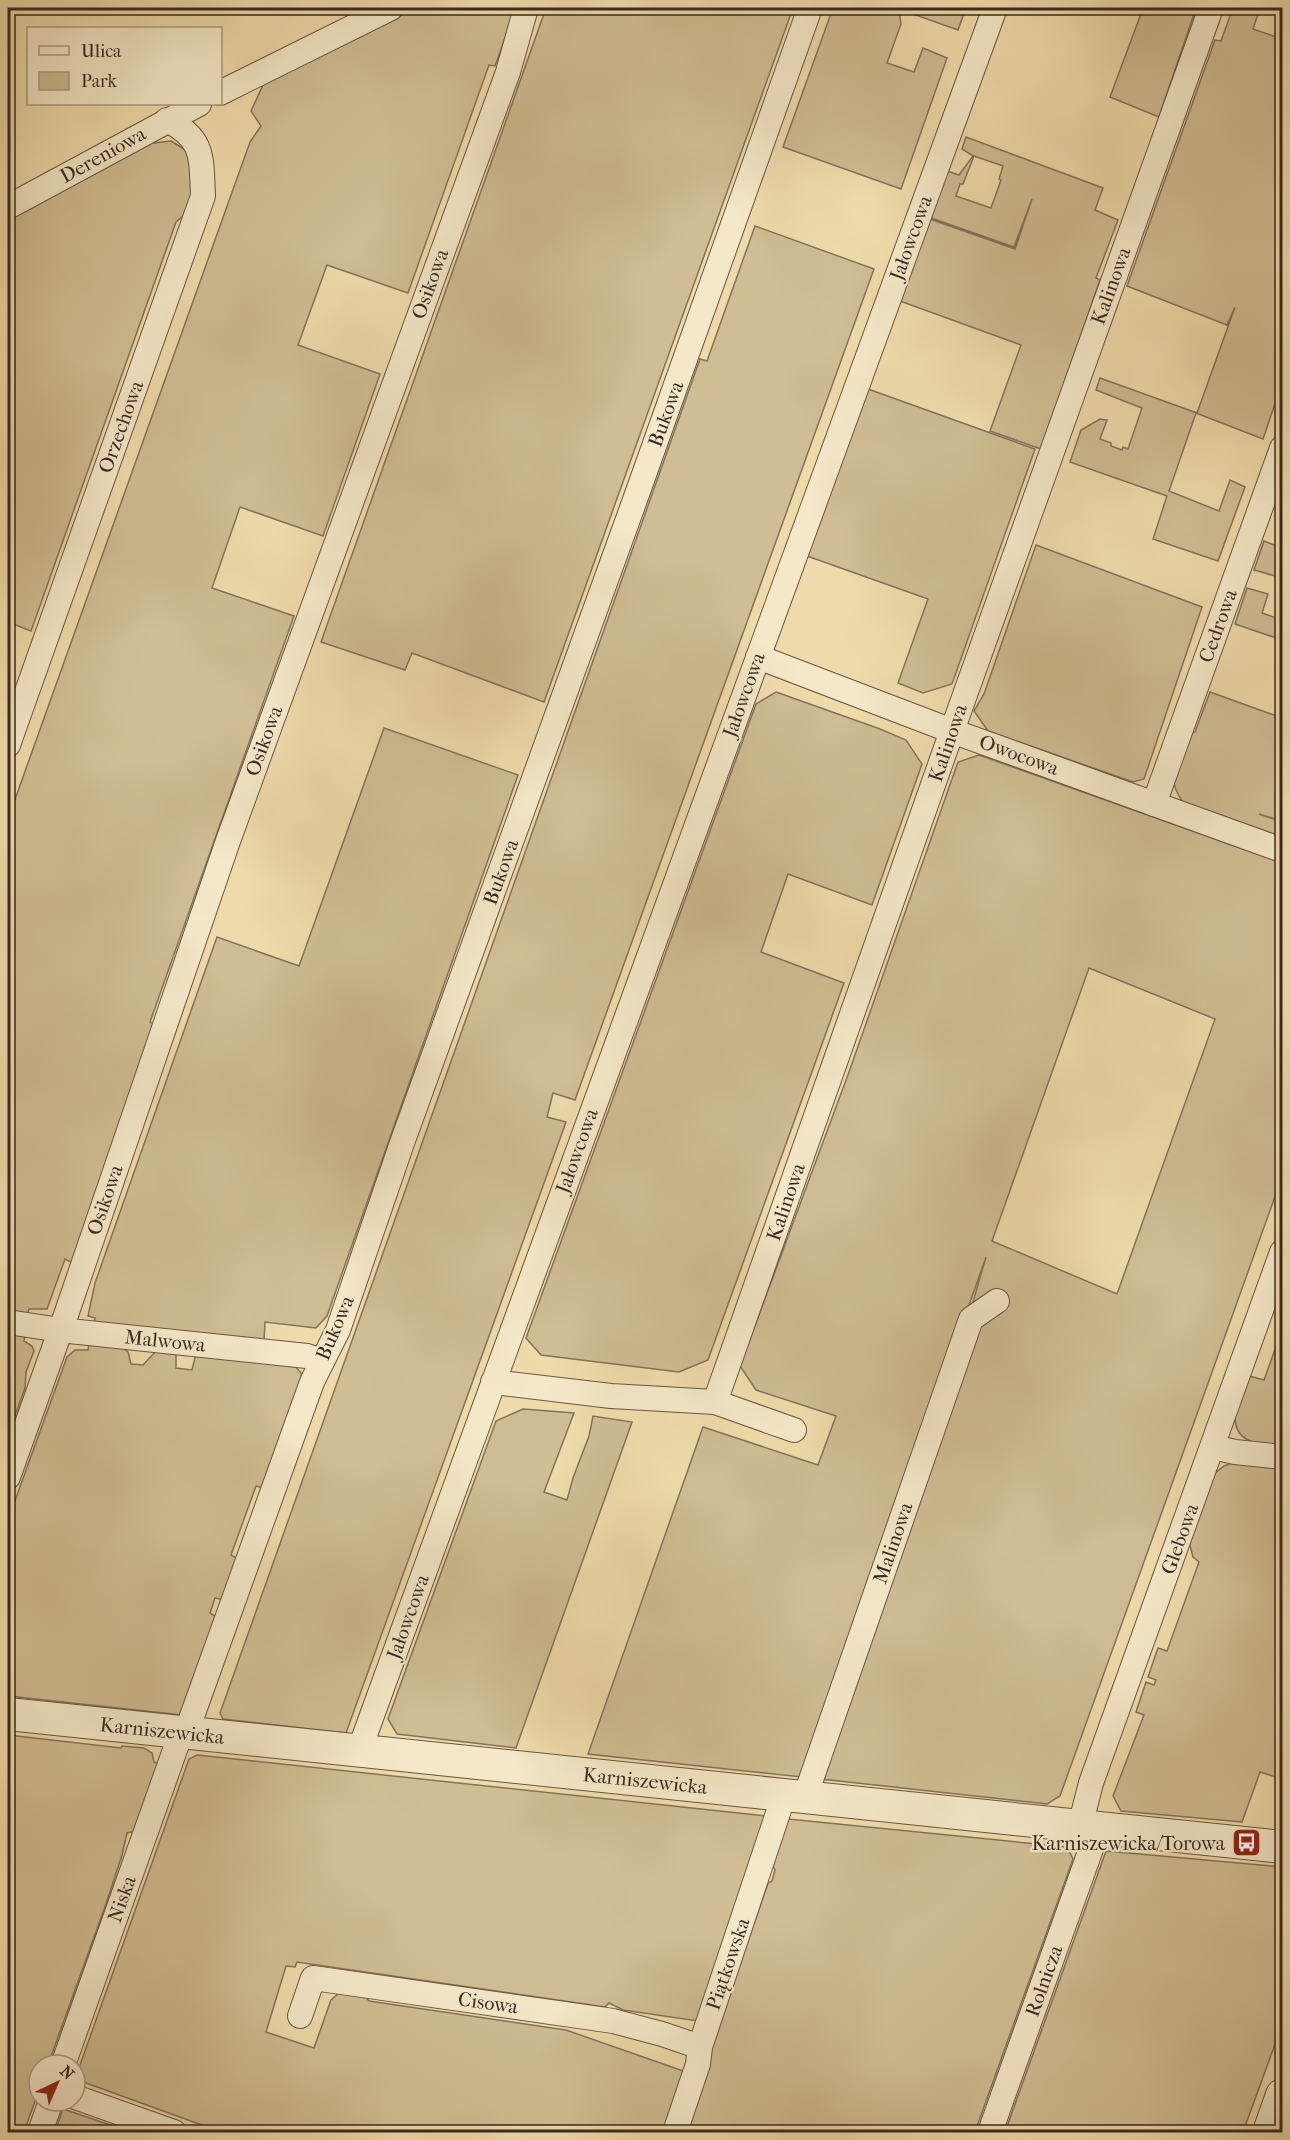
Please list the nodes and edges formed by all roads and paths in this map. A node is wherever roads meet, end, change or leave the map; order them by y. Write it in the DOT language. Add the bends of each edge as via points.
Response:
graph roads {
  1 [pos="391,8"];
  2 [pos="526,8"];
  3 [pos="810,8"];
  4 [pos="995,8"];
  5 [pos="1211,8"];
  6 [pos="222,92"];
  7 [pos="197,105"];
  8 [pos="167,120"];
  9 [pos="8,207"];
  10 [pos="1282,448"];
  11 [pos="758,657"];
  12 [pos="952,731"];
  13 [pos="8,745"];
  14 [pos="1154,804"];
  15 [pos="1282,850"];
  16 [pos="1282,1252"];
  17 [pos="997,1301"];
  18 [pos="8,1322"];
  19 [pos="60,1330"];
  20 [pos="321,1361"];
  21 [pos="493,1382"];
  22 [pos="715,1402"];
  23 [pos="794,1430"];
  24 [pos="1213,1447"];
  25 [pos="1282,1457"];
  26 [pos="8,1477"];
  27 [pos="8,1714"];
  28 [pos="184,1733"];
  29 [pos="359,1751"];
  30 [pos="795,1796"];
  31 [pos="1088,1827"];
  32 [pos="1282,1847"];
  33 [pos="300,2016"];
  34 [pos="700,2047"];
  35 [pos="67,2053"];
  36 [pos="1282,2095"];
  37 [pos="87,2101"];
  38 [pos="46,2113"];
  39 [pos="39,2133"];
  40 [pos="174,2133"];
  41 [pos="675,2133"];
  42 [pos="990,2133"];
  43 [pos="1269,2133"];
  1 -- 6 [label="street"];
  2 -- 19 [label="street, Osikowa" via="508,72 228,841"];
  3 -- 20 [label="street, Bukowa" via="338,1330"];
  4 -- 11 [label="street, Jałowcowa"];
  5 -- 12 [label="street, Kalinowa"];
  7 -- 8 [label="street, Dereniowa"];
  8 -- 9 [label="street, Dereniowa"];
  8 -- 13 [label="street, Orzechowa" via="182,127 200,150 203,196"];
  10 -- 14 [label="street, Cedrowa"];
  11 -- 12 [label="street, Owocowa"];
  11 -- 21 [label="street, Jałowcowa"];
  12 -- 14 [label="street, Owocowa"];
  12 -- 22 [label="street, Kalinowa"];
  14 -- 15 [label="street, Owocowa"];
  16 -- 24 [label="street, Glebowa"];
  17 -- 30 [label="street, Malinowa" via="971,1318"];
  18 -- 19 [label="street, Malwowa"];
  19 -- 20 [label="street, Malwowa" via="307,1356"];
  19 -- 26 [label="street, Osikowa"];
  20 -- 28 [label="street, Bukowa"];
  21 -- 22 [label="street" via="611,1396"];
  21 -- 29 [label="street, Jałowcowa"];
  22 -- 23 [label="street"];
  24 -- 25 [label="street"];
  24 -- 31 [label="street, Glebowa" via="1091,1783"];
  27 -- 28 [label="street, Karniszewicka"];
  28 -- 29 [label="street, Karniszewicka"];
  28 -- 35 [label="street, Niska"];
  29 -- 30 [label="street, Karniszewicka"];
  30 -- 31 [label="street, Karniszewicka"];
  30 -- 34 [label="street, Piątkowska"];
  31 -- 32 [label="street, Karniszewicka"];
  31 -- 42 [label="street, Rolnicza" via="1092,1849"];
  33 -- 34 [label="street, Cisowa" via="313,1978 613,2021"];
  34 -- 41 [label="street, Piątkowska"];
  36 -- 43 [label="street"];
  37 -- 40 [label="street"];
  38 -- 39 [label="street"];
}
